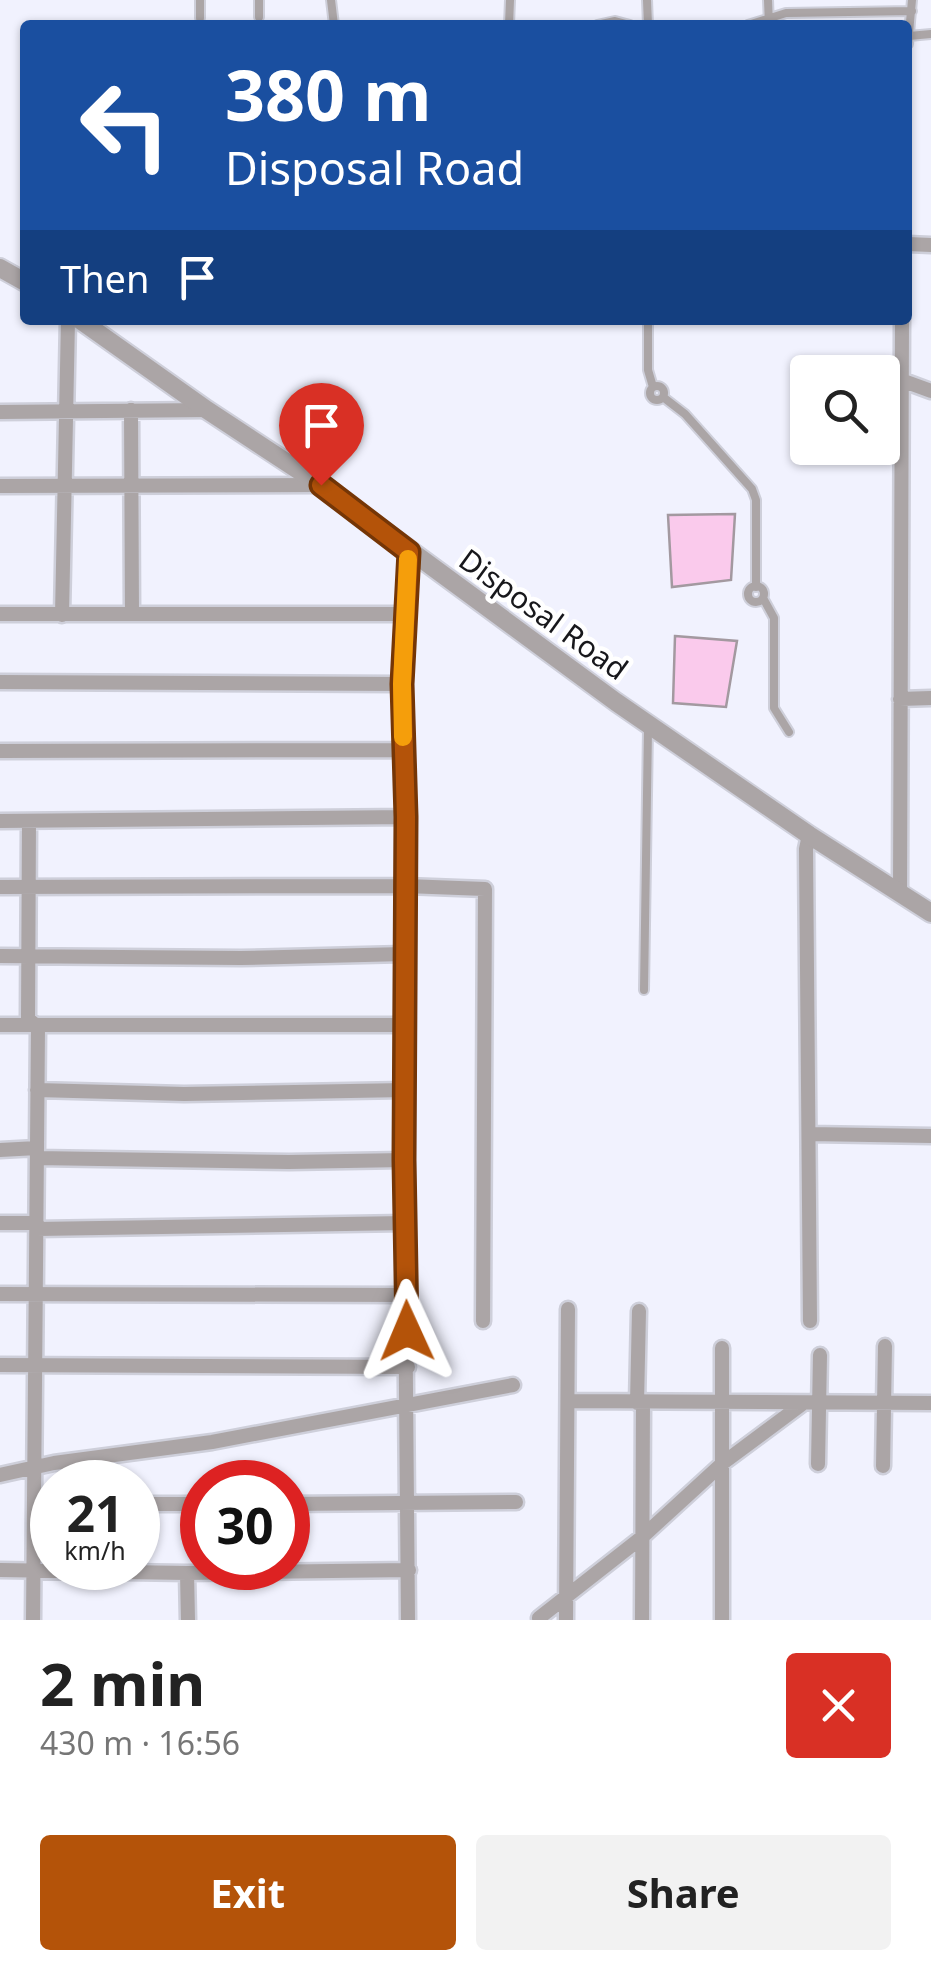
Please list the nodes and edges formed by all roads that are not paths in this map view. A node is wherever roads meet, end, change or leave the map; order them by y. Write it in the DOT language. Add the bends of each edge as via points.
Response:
graph roads {
  1 [pos="200,0"];
  2 [pos="259,0"];
  3 [pos="912,0"];
  4 [pos="912,11"];
  5 [pos="259,17"];
  6 [pos="200,18"];
  7 [pos="772,20"];
  8 [pos="911,20"];
  9 [pos="68,325"];
  10 [pos="87,325"];
  11 [pos="648,325"];
  12 [pos="902,325"];
  13 [pos="901,380"];
  14 [pos="931,391"];
  15 [pos="132,410"];
  16 [pos="206,410"];
  17 [pos="64,411"];
  18 [pos="0,412"];
  19 [pos="132,485"];
  20 [pos="321,485"];
  21 [pos="0,486"];
  22 [pos="64,486"];
  23 [pos="409,552"];
  24 [pos="0,614"];
  25 [pos="132,614"];
  26 [pos="405,614"];
  27 [pos="62,615"];
  28 [pos="0,682"];
  29 [pos="402,684"];
  30 [pos="931,698"];
  31 [pos="900,699"];
  32 [pos="648,724"];
  33 [pos="790,732"];
  34 [pos="404,750"];
  35 [pos="0,751"];
  36 [pos="406,817"];
  37 [pos="0,820"];
  38 [pos="29,821"];
  39 [pos="809,834"];
  40 [pos="406,886"];
  41 [pos="0,887"];
  42 [pos="29,887"];
  43 [pos="900,893"];
  44 [pos="931,913"];
  45 [pos="404,954"];
  46 [pos="0,956"];
  47 [pos="29,956"];
  48 [pos="644,990"];
  49 [pos="32,1024"];
  50 [pos="0,1025"];
  51 [pos="405,1026"];
  52 [pos="38,1090"];
  53 [pos="404,1090"];
  54 [pos="810,1134"];
  55 [pos="931,1136"];
  56 [pos="0,1150"];
  57 [pos="38,1153"];
  58 [pos="404,1160"];
  59 [pos="0,1223"];
  60 [pos="405,1223"];
  61 [pos="37,1226"];
  62 [pos="0,1294"];
  63 [pos="37,1295"];
  64 [pos="406,1295"];
  65 [pos="568,1309"];
  66 [pos="638,1311"];
  67 [pos="484,1321"];
  68 [pos="810,1321"];
  69 [pos="885,1346"];
  70 [pos="722,1348"];
  71 [pos="820,1354"];
  72 [pos="0,1365"];
  73 [pos="35,1365"];
  74 [pos="408,1368"];
  75 [pos="513,1385"];
  76 [pos="568,1401"];
  77 [pos="640,1403"];
  78 [pos="720,1403"];
  79 [pos="882,1403"];
  80 [pos="931,1403"];
  81 [pos="408,1404"];
  82 [pos="802,1404"];
  83 [pos="818,1404"];
  84 [pos="35,1460"];
  85 [pos="85,1460"];
  86 [pos="722,1463"];
  87 [pos="818,1464"];
  88 [pos="883,1466"];
  89 [pos="30,1468"];
  90 [pos="0,1474"];
  91 [pos="516,1502"];
  92 [pos="310,1504"];
  93 [pos="409,1505"];
  94 [pos="641,1538"];
  95 [pos="0,1570"];
  96 [pos="30,1570"];
  97 [pos="409,1570"];
  98 [pos="310,1571"];
  99 [pos="32,1590"];
  100 [pos="187,1590"];
  101 [pos="566,1598"];
  102 [pos="539,1618"];
  103 [pos="32,1620"];
  104 [pos="188,1620"];
  105 [pos="408,1620"];
  106 [pos="566,1620"];
  107 [pos="642,1620"];
  108 [pos="722,1620"];
  1 -- 6 [label="lane"];
  2 -- 5 [label="lane"];
  3 -- 4 [label="lane"];
  4 -- 7 [label="lane" via="786,13"];
  4 -- 8 [label="lane"];
  9 -- 17 [label="street"];
  10 -- 16 [label="street, Disposal Road"];
  11 -- 33 [label="lane" via="652,398 663,397 686,414 756,500 756,587 774,618 774,708"];
  12 -- 13 [label="street"];
  13 -- 14 [label="street"];
  13 -- 31 [label="street"];
  15 -- 16 [label="street"];
  15 -- 17 [label="street"];
  15 -- 19 [label="street"];
  16 -- 20 [label="street, Disposal Road"];
  17 -- 18 [label="street"];
  17 -- 22 [label="street"];
  19 -- 20 [label="street"];
  19 -- 22 [label="street"];
  19 -- 25 [label="street"];
  20 -- 23 [label="street, Disposal Road"];
  21 -- 22 [label="street"];
  22 -- 27 [label="street"];
  23 -- 26 [label="street"];
  23 -- 32 [label="street, Disposal Road"];
  24 -- 27 [label="street"];
  25 -- 26 [label="street"];
  25 -- 27 [label="street"];
  26 -- 29 [label="street"];
  28 -- 29 [label="street"];
  29 -- 34 [label="street"];
  30 -- 31 [label="street"];
  31 -- 43 [label="street"];
  32 -- 39 [label="street, Disposal Road"];
  32 -- 48 [label="lane"];
  34 -- 35 [label="street"];
  34 -- 36 [label="street"];
  36 -- 38 [label="street"];
  36 -- 40 [label="street"];
  37 -- 38 [label="street"];
  38 -- 42 [label="street"];
  39 -- 43 [label="street, Disposal Road"];
  39 -- 54 [label="street"];
  40 -- 42 [label="street"];
  40 -- 45 [label="street"];
  40 -- 67 [label="street" via="480,888 486,894"];
  41 -- 42 [label="street"];
  42 -- 47 [label="street"];
  43 -- 44 [label="street, Disposal Road"];
  45 -- 47 [label="street"];
  45 -- 51 [label="street"];
  46 -- 47 [label="street"];
  47 -- 49 [label="street"];
  49 -- 50 [label="street"];
  49 -- 51 [label="street"];
  49 -- 52 [label="street" via="38,1028"];
  51 -- 53 [label="street"];
  52 -- 53 [label="street"];
  52 -- 57 [label="street"];
  53 -- 58 [label="street"];
  54 -- 55 [label="street"];
  54 -- 68 [label="street"];
  56 -- 57 [label="street"];
  57 -- 58 [label="street"];
  57 -- 61 [label="street"];
  58 -- 60 [label="street"];
  59 -- 61 [label="street"];
  60 -- 61 [label="street"];
  60 -- 64 [label="street"];
  61 -- 63 [label="street"];
  62 -- 63 [label="street"];
  63 -- 64 [label="street"];
  63 -- 73 [label="street"];
  64 -- 74 [label="street"];
  65 -- 76 [label="street"];
  66 -- 77 [label="street"];
  69 -- 79 [label="street"];
  70 -- 78 [label="street"];
  71 -- 83 [label="street"];
  72 -- 73 [label="street"];
  73 -- 74 [label="street"];
  73 -- 84 [label="street"];
  74 -- 81 [label="street"];
  75 -- 81 [label="street"];
  76 -- 77 [label="street"];
  76 -- 101 [label="street"];
  77 -- 78 [label="street"];
  77 -- 94 [label="street"];
  78 -- 82 [label="street"];
  78 -- 86 [label="street"];
  79 -- 80 [label="street"];
  79 -- 83 [label="street"];
  79 -- 88 [label="street"];
  81 -- 85 [label="street"];
  81 -- 93 [label="street"];
  82 -- 83 [label="street"];
  82 -- 86 [label="street"];
  83 -- 87 [label="street"];
  86 -- 94 [label="street"];
  86 -- 108 [label="street"];
  89 -- 90 [label="street"];
  91 -- 93 [label="street"];
  92 -- 93 [label="street"];
  93 -- 97 [label="street"];
  94 -- 101 [label="street"];
  94 -- 107 [label="street"];
  95 -- 96 [label="street"];
  97 -- 98 [label="street"];
  97 -- 105 [label="street"];
  99 -- 103 [label="street"];
  100 -- 104 [label="street"];
  101 -- 102 [label="street"];
  101 -- 106 [label="street"];
}
